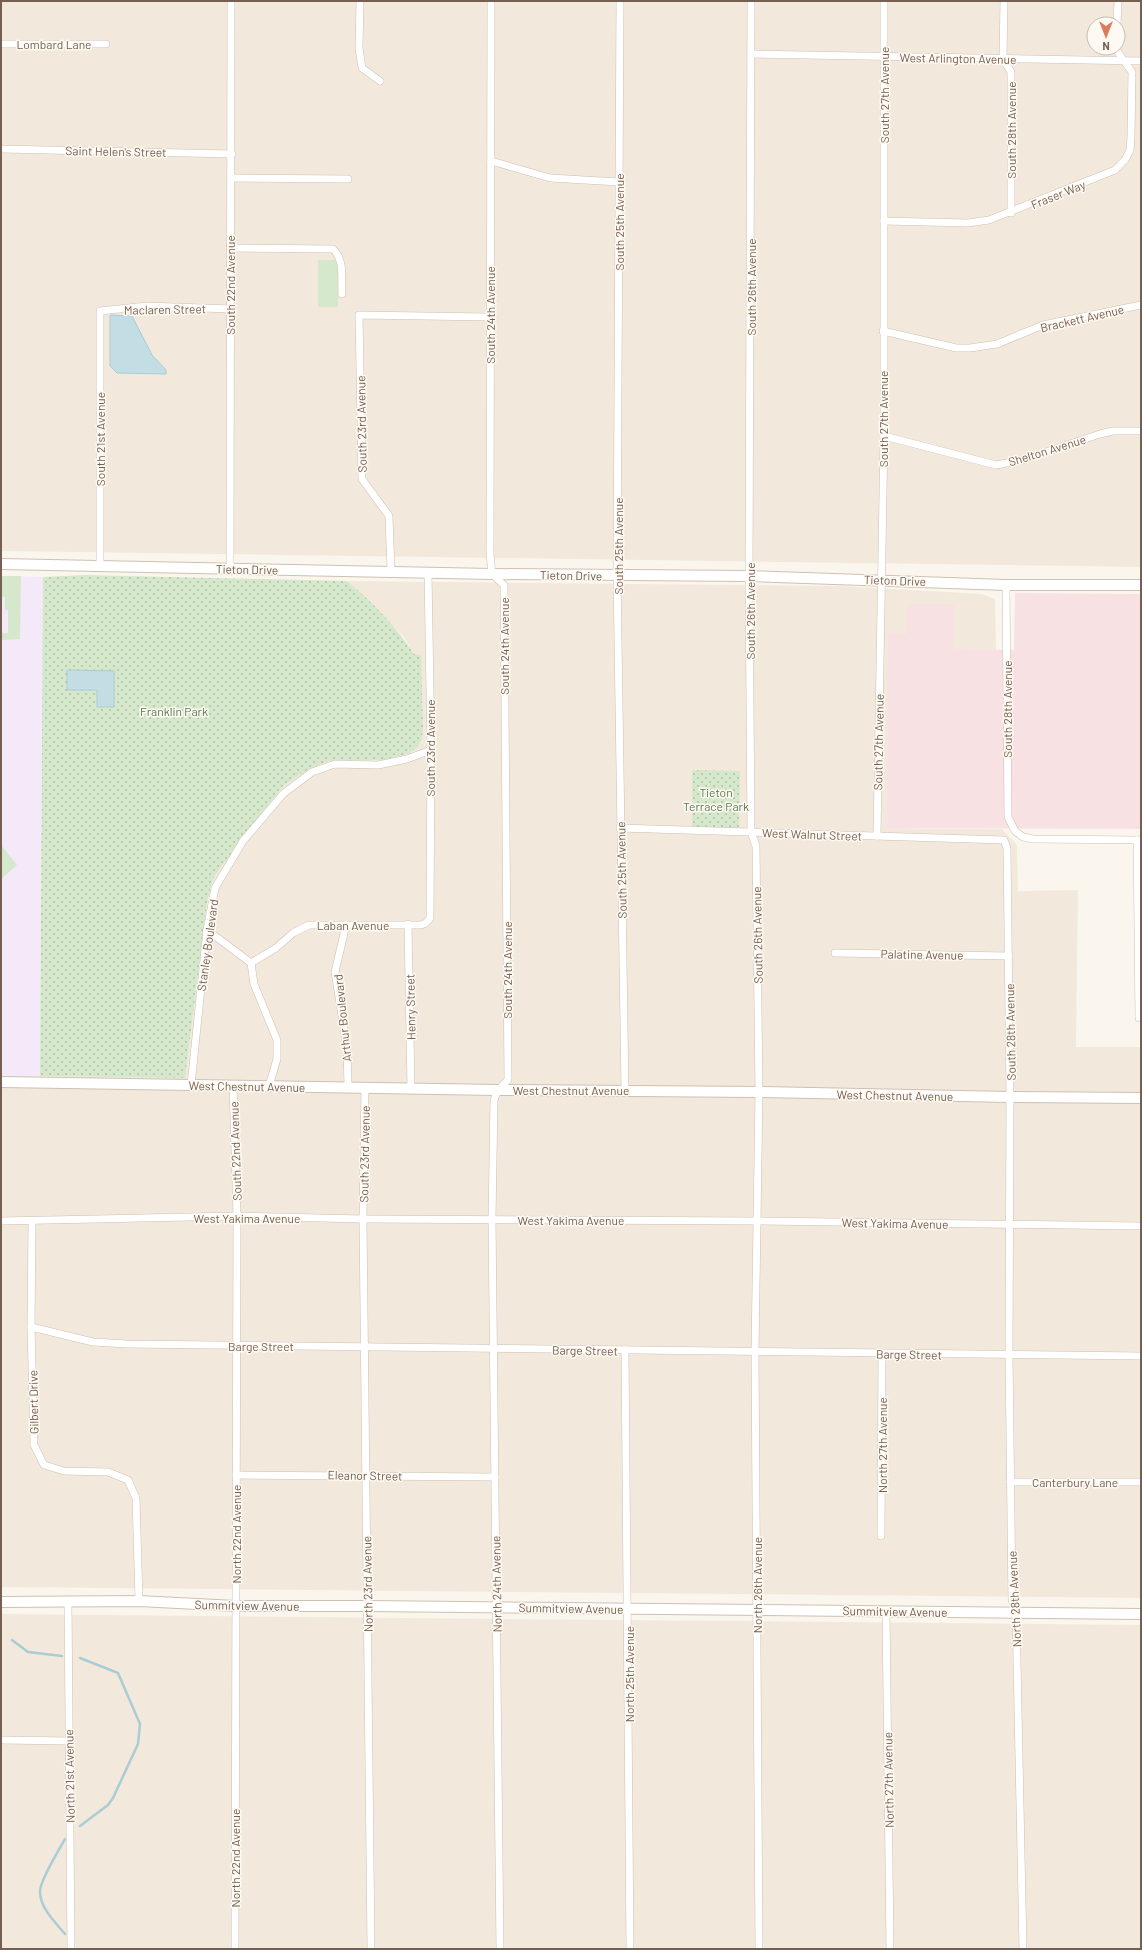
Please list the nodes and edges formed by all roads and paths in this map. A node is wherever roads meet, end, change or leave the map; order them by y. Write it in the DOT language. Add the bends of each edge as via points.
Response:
graph roads {
  1 [pos="231,1"];
  2 [pos="360,1"];
  3 [pos="491,1"];
  4 [pos="620,1"];
  5 [pos="751,1"];
  6 [pos="884,1"];
  7 [pos="1004,1"];
  8 [pos="1118,1"];
  9 [pos="1117,16"];
  10 [pos="1,44"];
  11 [pos="106,44"];
  12 [pos="752,54"];
  13 [pos="884,56"];
  14 [pos="1121,56"];
  15 [pos="1003,59"];
  16 [pos="1125,60"];
  17 [pos="1141,61"];
  18 [pos="380,81"];
  19 [pos="1,149"];
  20 [pos="232,154"];
  21 [pos="491,161"];
  22 [pos="232,178"];
  23 [pos="348,179"];
  24 [pos="619,182"];
  25 [pos="1011,213"];
  26 [pos="884,222"];
  27 [pos="230,248"];
  28 [pos="342,294"];
  29 [pos="1141,305"];
  30 [pos="230,309"];
  31 [pos="100,311"];
  32 [pos="489,317"];
  33 [pos="884,331"];
  34 [pos="1141,431"];
  35 [pos="884,436"];
  36 [pos="1,564"];
  37 [pos="100,566"];
  38 [pos="230,569"];
  39 [pos="391,572"];
  40 [pos="428,573"];
  41 [pos="492,574"];
  42 [pos="617,576"];
  43 [pos="749,576"];
  44 [pos="880,579"];
  45 [pos="1006,585"];
  46 [pos="1141,585"];
  47 [pos="431,750"];
  48 [pos="620,828"];
  49 [pos="751,832"];
  50 [pos="877,836"];
  51 [pos="1004,840"];
  52 [pos="1139,840"];
  53 [pos="426,923"];
  54 [pos="408,924"];
  55 [pos="346,925"];
  56 [pos="207,930"];
  57 [pos="835,953"];
  58 [pos="1009,956"];
  59 [pos="251,963"];
  60 [pos="1139,1018"];
  61 [pos="1,1082"];
  62 [pos="191,1085"];
  63 [pos="233,1086"];
  64 [pos="269,1086"];
  65 [pos="348,1087"];
  66 [pos="364,1088"];
  67 [pos="411,1089"];
  68 [pos="498,1090"];
  69 [pos="625,1090"];
  70 [pos="759,1092"];
  71 [pos="1010,1098"];
  72 [pos="1141,1098"];
  73 [pos="237,1216"];
  74 [pos="363,1219"];
  75 [pos="492,1219"];
  76 [pos="1,1221"];
  77 [pos="758,1221"];
  78 [pos="32,1222"];
  79 [pos="1011,1224"];
  80 [pos="1141,1226"];
  81 [pos="31,1326"];
  82 [pos="237,1346"];
  83 [pos="365,1346"];
  84 [pos="493,1348"];
  85 [pos="625,1350"];
  86 [pos="755,1352"];
  87 [pos="882,1353"];
  88 [pos="1009,1355"];
  89 [pos="1141,1356"];
  90 [pos="236,1475"];
  91 [pos="366,1475"];
  92 [pos="495,1477"];
  93 [pos="1010,1482"];
  94 [pos="1141,1482"];
  95 [pos="881,1536"];
  96 [pos="1,1602"];
  97 [pos="68,1602"];
  98 [pos="139,1602"];
  99 [pos="236,1606"];
  100 [pos="368,1606"];
  101 [pos="496,1607"];
  102 [pos="629,1608"];
  103 [pos="757,1610"];
  104 [pos="886,1611"];
  105 [pos="1016,1612"];
  106 [pos="1141,1614"];
  107 [pos="1,1740"];
  108 [pos="69,1741"];
  109 [pos="71,1949"];
  110 [pos="235,1949"];
  111 [pos="371,1949"];
  112 [pos="500,1949"];
  113 [pos="630,1949"];
  114 [pos="760,1949"];
  115 [pos="890,1949"];
  116 [pos="1023,1949"];
  1 -- 20 [label="street, South 22nd Avenue"];
  2 -- 18 [label="street" via="359,48 362,68"];
  3 -- 21 [label="street, South 24th Avenue"];
  4 -- 24 [label="street, South 25th Avenue"];
  5 -- 12 [label="street, South 26th Avenue"];
  6 -- 13 [label="street, South 27th Avenue"];
  7 -- 15 [label="street, South 28th Avenue"];
  8 -- 9 [label="street"];
  10 -- 11 [label="street, Lombard Lane"];
  12 -- 13 [label="street, West Arlington Avenue"];
  12 -- 43 [label="street, South 26th Avenue"];
  13 -- 15 [label="street, West Arlington Avenue"];
  13 -- 26 [label="street, South 27th Avenue"];
  14 -- 16 [label="street, Fraser Way"];
  15 -- 16 [label="street, West Arlington Avenue"];
  15 -- 25 [label="street, South 28th Avenue" via="1011,72"];
  16 -- 17 [label="street, West Arlington Avenue"];
  16 -- 25 [label="street, Fraser Way" via="1132,72 1130,150 1125,160 1115,170 1103,176"];
  19 -- 20 [label="street, Saint Helen's Street"];
  20 -- 22 [label="street, South 22nd Avenue"];
  21 -- 24 [label="street" via="550,178"];
  21 -- 32 [label="street, South 24th Avenue"];
  22 -- 23 [label="street"];
  22 -- 27 [label="street, South 22nd Avenue"];
  24 -- 42 [label="street, South 25th Avenue"];
  25 -- 26 [label="street, Fraser Way" via="968,224"];
  26 -- 33 [label="street, South 27th Avenue"];
  27 -- 28 [label="street" via="333,249 341,262"];
  27 -- 30 [label="street, South 22nd Avenue"];
  29 -- 33 [label="street, Brackett Avenue" via="1043,325 997,344 970,348 956,348"];
  30 -- 31 [label="street, Maclaren Street" via="147,306"];
  30 -- 38 [label="street, South 22nd Avenue"];
  31 -- 37 [label="street, South 21st Avenue"];
  32 -- 39 [label="street, South 23rd Avenue" via="360,316 362,479 389,516"];
  32 -- 41 [label="street, South 24th Avenue"];
  33 -- 35 [label="street, South 27th Avenue"];
  34 -- 35 [label="street, Shelton Avenue" via="1113,431 1100,434 1022,460 996,465"];
  35 -- 44 [label="street, South 27th Avenue"];
  36 -- 37 [label="main road, Tieton Drive"];
  37 -- 38 [label="main road, Tieton Drive"];
  38 -- 39 [label="main road, Tieton Drive"];
  39 -- 40 [label="main road, Tieton Drive"];
  40 -- 41 [label="main road, Tieton Drive"];
  40 -- 47 [label="street, South 23rd Avenue"];
  41 -- 42 [label="main road, Tieton Drive"];
  41 -- 68 [label="street, South 24th Avenue" via="504,585 508,1080"];
  42 -- 43 [label="main road, Tieton Drive"];
  42 -- 48 [label="street, South 25th Avenue"];
  43 -- 44 [label="main road, Tieton Drive"];
  43 -- 49 [label="street, South 26th Avenue"];
  44 -- 45 [label="main road, Tieton Drive"];
  44 -- 50 [label="street, South 27th Avenue"];
  45 -- 46 [label="main road, Tieton Drive"];
  45 -- 52 [label="street, South 28th Avenue" via="1008,817 1015,831 1023,837 1033,839"];
  47 -- 53 [label="street, South 23rd Avenue" via="430,918"];
  47 -- 56 [label="street, Stanley Boulevard" via="407,759 378,765 335,764 312,772 283,794 243,841 215,888"];
  48 -- 49 [label="street, West Walnut Street"];
  48 -- 69 [label="street, South 25th Avenue"];
  49 -- 50 [label="street, West Walnut Street"];
  49 -- 70 [label="street, South 26th Avenue" via="756,846"];
  50 -- 51 [label="street, West Walnut Street"];
  51 -- 58 [label="street, South 28th Avenue" via="1007,848"];
  52 -- 60 [label="street"];
  53 -- 54 [label="street, Laban Avenue"];
  54 -- 55 [label="street, Laban Avenue"];
  54 -- 67 [label="street, Henry Street"];
  55 -- 59 [label="street, Laban Avenue" via="309,925 293,933 276,948"];
  55 -- 65 [label="street, Arthur Boulevard" via="336,972 347,1047"];
  56 -- 59 [label="street"];
  56 -- 62 [label="street, Stanley Boulevard"];
  57 -- 58 [label="street, Palatine Avenue"];
  58 -- 71 [label="street, South 28th Avenue"];
  59 -- 64 [label="street" via="254,984 277,1040 277,1059"];
  61 -- 62 [label="main road, West Chestnut Avenue"];
  62 -- 63 [label="main road, West Chestnut Avenue"];
  63 -- 64 [label="main road, West Chestnut Avenue"];
  63 -- 73 [label="street, South 22nd Avenue"];
  64 -- 65 [label="main road, West Chestnut Avenue"];
  65 -- 66 [label="main road, West Chestnut Avenue"];
  66 -- 67 [label="main road, West Chestnut Avenue"];
  66 -- 74 [label="street, South 23rd Avenue"];
  67 -- 68 [label="main road, West Chestnut Avenue"];
  68 -- 69 [label="main road, West Chestnut Avenue"];
  68 -- 75 [label="street, South 24th Avenue" via="494,1100"];
  69 -- 70 [label="main road, West Chestnut Avenue"];
  70 -- 71 [label="main road, West Chestnut Avenue"];
  70 -- 77 [label="street, South 26th Avenue"];
  71 -- 72 [label="main road, West Chestnut Avenue"];
  71 -- 79 [label="street, South 28th Avenue"];
  73 -- 74 [label="street, West Yakima Avenue"];
  73 -- 78 [label="street, West Yakima Avenue"];
  73 -- 82 [label="street, North 22nd Avenue"];
  74 -- 75 [label="street, West Yakima Avenue"];
  74 -- 83 [label="street, North 23rd Avenue"];
  75 -- 77 [label="street, West Yakima Avenue"];
  75 -- 84 [label="street, North 24th Avenue"];
  76 -- 78 [label="street, West Yakima Avenue"];
  77 -- 79 [label="street, West Yakima Avenue"];
  77 -- 86 [label="street, North 26th Avenue"];
  78 -- 81 [label="street, Gilbert Drive"];
  79 -- 80 [label="street, West Yakima Avenue"];
  79 -- 88 [label="street, North 28th Avenue"];
  81 -- 82 [label="street, Barge Street" via="94,1342"];
  81 -- 98 [label="street, Gilbert Drive" via="34,1445 44,1465 64,1471 108,1472 128,1480 136,1498"];
  82 -- 83 [label="street, Barge Street"];
  82 -- 90 [label="street, North 22nd Avenue"];
  83 -- 84 [label="street, Barge Street"];
  83 -- 91 [label="street, North 23rd Avenue"];
  84 -- 85 [label="street, Barge Street"];
  84 -- 92 [label="street, North 24th Avenue"];
  85 -- 86 [label="street, Barge Street"];
  85 -- 102 [label="street, North 25th Avenue"];
  86 -- 87 [label="street, Barge Street"];
  86 -- 103 [label="street, North 26th Avenue"];
  87 -- 88 [label="street, Barge Street"];
  87 -- 95 [label="street, North 27th Avenue"];
  88 -- 89 [label="street, Barge Street"];
  88 -- 93 [label="street, North 28th Avenue"];
  90 -- 91 [label="street, Eleanor Street"];
  90 -- 99 [label="street, North 22nd Avenue"];
  91 -- 92 [label="street, Eleanor Street"];
  91 -- 100 [label="street, North 23rd Avenue"];
  92 -- 101 [label="street, North 24th Avenue"];
  93 -- 94 [label="street, Canterbury Lane"];
  93 -- 105 [label="street, North 28th Avenue" via="1012,1600"];
  96 -- 97 [label="main road, Summitview Avenue"];
  97 -- 98 [label="main road, Summitview Avenue"];
  97 -- 108 [label="street, North 21st Avenue"];
  98 -- 99 [label="main road, Summitview Avenue"];
  99 -- 100 [label="main road, Summitview Avenue"];
  99 -- 110 [label="street, North 22nd Avenue"];
  100 -- 101 [label="main road, Summitview Avenue"];
  100 -- 111 [label="street, North 23rd Avenue"];
  101 -- 102 [label="main road, Summitview Avenue"];
  101 -- 112 [label="street, North 24th Avenue"];
  102 -- 103 [label="main road, Summitview Avenue"];
  102 -- 113 [label="street, North 25th Avenue"];
  103 -- 104 [label="main road, Summitview Avenue"];
  103 -- 114 [label="street, North 26th Avenue"];
  104 -- 105 [label="main road, Summitview Avenue"];
  104 -- 115 [label="street, North 27th Avenue"];
  105 -- 106 [label="main road, Summitview Avenue"];
  105 -- 116 [label="street, North 28th Avenue"];
  107 -- 108 [label="street"];
  108 -- 109 [label="street, North 21st Avenue"];
}
